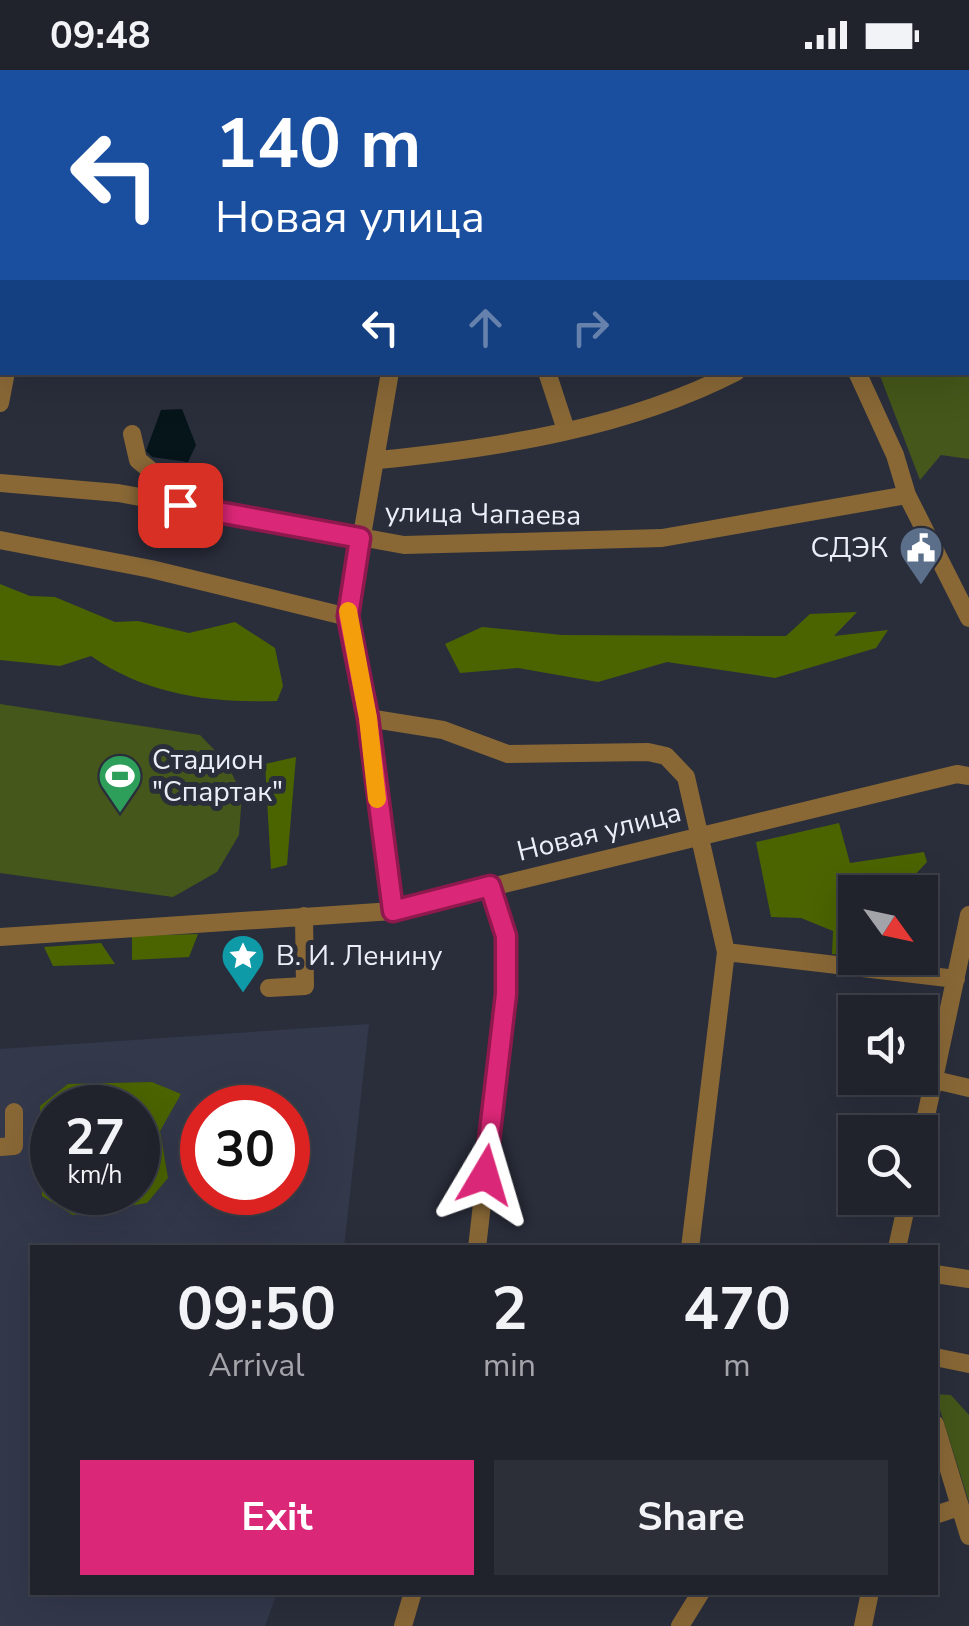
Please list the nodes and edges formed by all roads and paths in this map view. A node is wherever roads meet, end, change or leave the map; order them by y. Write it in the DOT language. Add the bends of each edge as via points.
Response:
graph roads {
  1 [pos="5,375"];
  2 [pos="390,375"];
  3 [pos="547,375"];
  4 [pos="729,375"];
  5 [pos="858,375"];
  6 [pos="0,403"];
  7 [pos="566,430"];
  8 [pos="132,434"];
  9 [pos="378,460"];
  10 [pos="0,483"];
  11 [pos="907,496"];
  12 [pos="180,505"];
  13 [pos="360,538"];
  14 [pos="0,540"];
  15 [pos="348,616"];
  16 [pos="969,618"];
  17 [pos="368,718"];
  18 [pos="969,776"];
  19 [pos="700,836"];
  20 [pos="490,886"];
  21 [pos="393,911"];
  22 [pos="969,915"];
  23 [pos="304,916"];
  24 [pos="0,936"];
  25 [pos="726,952"];
  26 [pos="956,979"];
  27 [pos="270,988"];
  28 [pos="938,1062"];
  29 [pos="938,1081"];
  30 [pos="969,1088"];
  31 [pos="14,1112"];
  32 [pos="0,1147"];
  33 [pos="904,1215"];
  34 [pos="476,1245"];
  35 [pos="690,1245"];
  36 [pos="897,1245"];
  37 [pos="938,1274"];
  38 [pos="969,1279"];
  39 [pos="938,1357"];
  40 [pos="969,1364"];
  41 [pos="938,1434"];
  42 [pos="959,1507"];
  43 [pos="938,1513"];
  44 [pos="969,1536"];
  45 [pos="412,1595"];
  46 [pos="699,1595"];
  47 [pos="869,1595"];
  48 [pos="403,1626"];
  49 [pos="680,1626"];
  50 [pos="863,1626"];
  1 -- 6 [label="street"];
  2 -- 9 [label="street"];
  3 -- 7 [label="street"];
  4 -- 7 [label="street" via="657,405"];
  5 -- 11 [label="street"];
  7 -- 9 [label="street" via="470,451"];
  8 -- 12 [label="street" via="138,460 178,493"];
  9 -- 13 [label="street"];
  10 -- 12 [label="street, улица Чапаева"];
  11 -- 13 [label="street, улица Чапаева" via="643,540 404,545"];
  11 -- 16 [label="street"];
  12 -- 13 [label="street, улица Чапаева"];
  13 -- 15 [label="street"];
  14 -- 15 [label="street"];
  15 -- 17 [label="street"];
  17 -- 19 [label="street" via="443,730 508,754 666,756 686,777"];
  17 -- 21 [label="street"];
  18 -- 19 [label="street, Новая улица"];
  19 -- 20 [label="street, Новая улица"];
  19 -- 25 [label="street"];
  20 -- 21 [label="street, Новая улица"];
  20 -- 34 [label="street" via="506,936 506,994"];
  21 -- 23 [label="street, Новая улица"];
  22 -- 26 [label="street"];
  23 -- 24 [label="street, Новая улица"];
  23 -- 27 [label="street" via="305,986"];
  25 -- 26 [label="street"];
  25 -- 35 [label="street"];
  26 -- 28 [label="street"];
  29 -- 30 [label="street"];
  31 -- 32 [label="street" via="14,1146"];
  33 -- 36 [label="street"];
  37 -- 38 [label="street"];
  39 -- 40 [label="street"];
  41 -- 42 [label="street"];
  42 -- 43 [label="street"];
  42 -- 44 [label="street"];
  45 -- 48 [label="street"];
  46 -- 49 [label="street"];
  47 -- 50 [label="street"];
}
